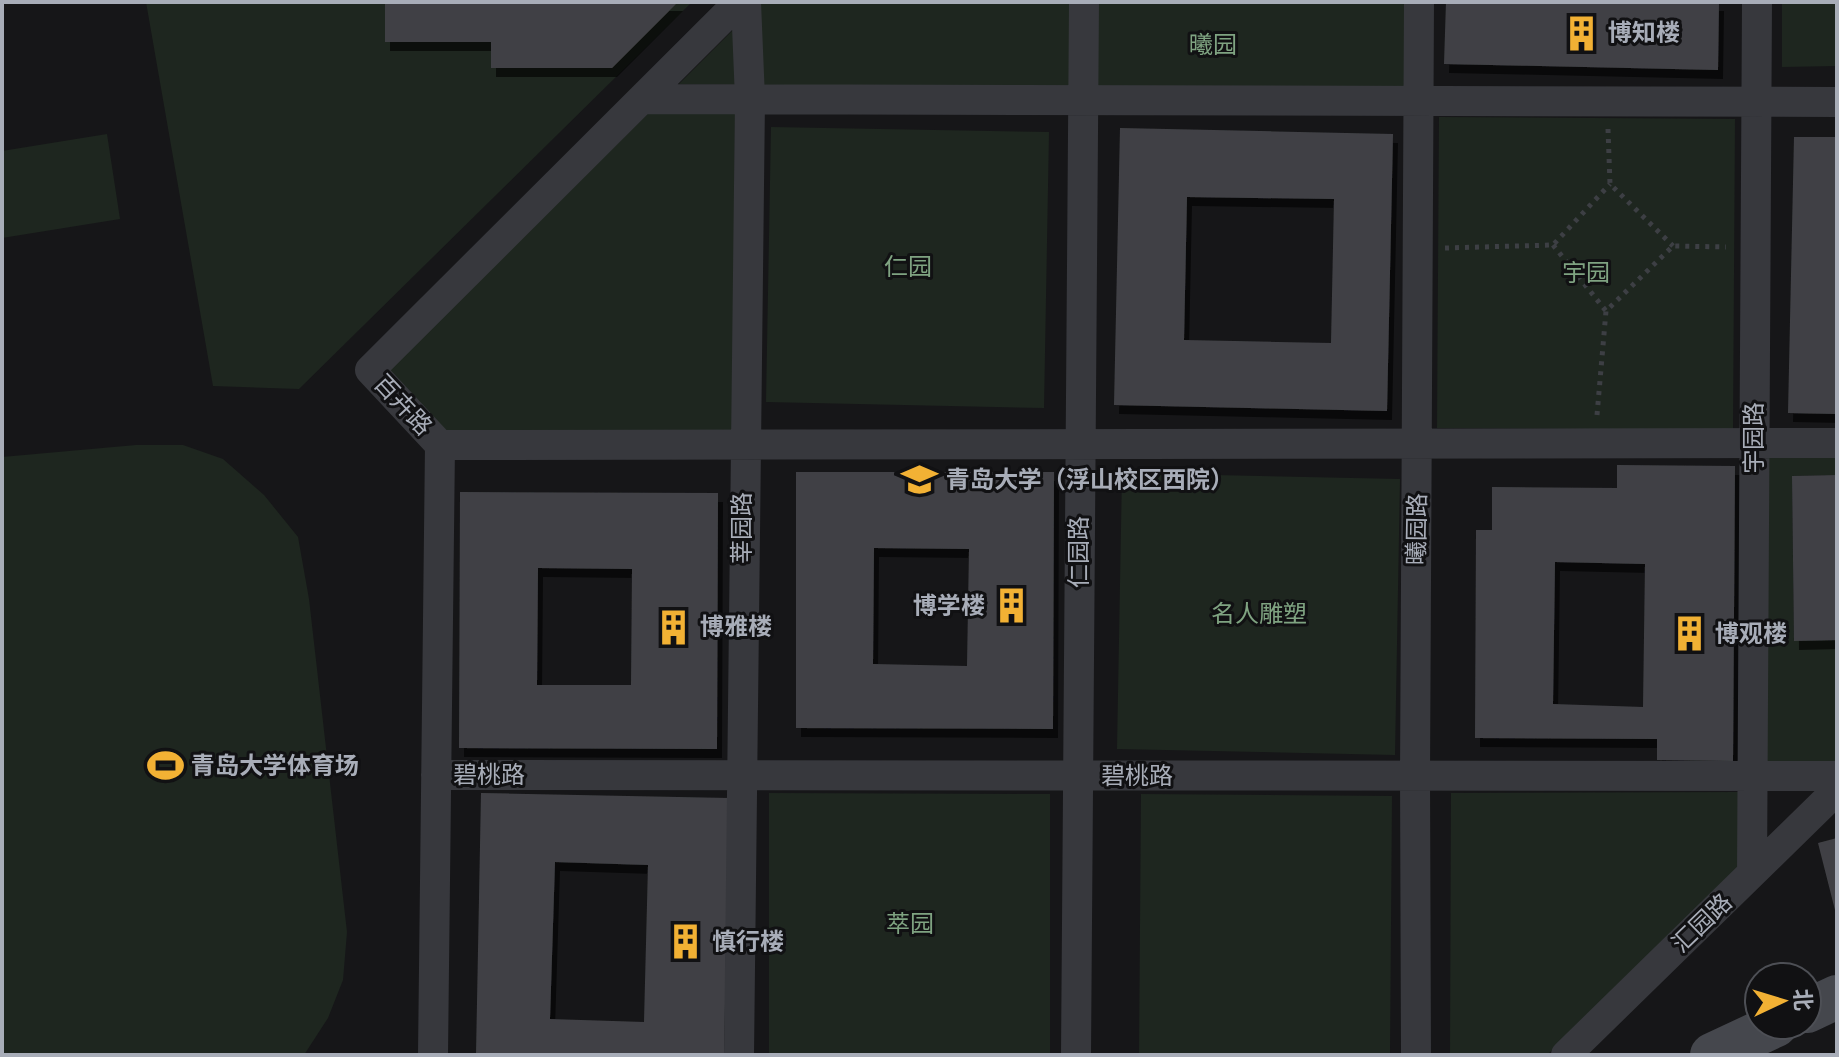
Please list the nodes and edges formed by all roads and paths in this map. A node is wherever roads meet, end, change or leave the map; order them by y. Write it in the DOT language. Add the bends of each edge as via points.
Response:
graph roads {
  1 [pos="739,2"];
  2 [pos="746,2"];
  3 [pos="1084,2"];
  4 [pos="1419,2"];
  5 [pos="1757,2"];
  6 [pos="642,99"];
  7 [pos="747,99"];
  8 [pos="1083,100"];
  9 [pos="1419,100"];
  10 [pos="1606,101"];
  11 [pos="1756,101"];
  12 [pos="1837,102"];
  13 [pos="1610,184"];
  14 [pos="1553,245"];
  15 [pos="1673,246"];
  16 [pos="1418,248"];
  17 [pos="1755,248"];
  18 [pos="1606,311"];
  19 [pos="1837,443"];
  20 [pos="1418,444"];
  21 [pos="1594,444"];
  22 [pos="1754,444"];
  23 [pos="440,445"];
  24 [pos="745,445"];
  25 [pos="1080,445"];
  26 [pos="436,775"];
  27 [pos="741,775"];
  28 [pos="1078,775"];
  29 [pos="1415,776"];
  30 [pos="1753,776"];
  31 [pos="1837,776"];
  32 [pos="1837,790"];
  33 [pos="1752,873"];
  34 [pos="1743,1040"];
  35 [pos="433,1055"];
  36 [pos="739,1055"];
  37 [pos="1076,1055"];
  38 [pos="1416,1055"];
  39 [pos="1566,1055"];
  40 [pos="1712,1055"];
  1 -- 6 [label="street, 百卉路"];
  2 -- 7 [label="street"];
  3 -- 8 [label="street, 仁园路"];
  4 -- 9 [label="street, 曦园路"];
  5 -- 11 [label="street, 宇园路"];
  6 -- 7 [label="street"];
  6 -- 23 [label="street, 百卉路" via="370,370"];
  7 -- 8 [label="street"];
  7 -- 24 [label="street"];
  8 -- 9 [label="street"];
  8 -- 25 [label="street, 仁园路"];
  9 -- 10 [label="street"];
  9 -- 16 [label="street, 曦园路"];
  10 -- 11 [label="street"];
  10 -- 13 [label="path"];
  11 -- 12 [label="street"];
  11 -- 17 [label="street, 宇园路"];
  13 -- 14 [label="path"];
  13 -- 15 [label="path"];
  14 -- 16 [label="path"];
  14 -- 18 [label="path"];
  15 -- 17 [label="path"];
  15 -- 18 [label="path"];
  16 -- 20 [label="street, 曦园路"];
  17 -- 22 [label="street, 宇园路"];
  18 -- 21 [label="path"];
  19 -- 22 [label="street"];
  20 -- 21 [label="street"];
  20 -- 25 [label="street"];
  20 -- 29 [label="street, 曦园路"];
  21 -- 22 [label="street"];
  22 -- 30 [label="street, 宇园路"];
  23 -- 24 [label="street"];
  23 -- 26 [label="street, 百卉路"];
  24 -- 25 [label="street"];
  24 -- 27 [label="street"];
  25 -- 28 [label="street, 仁园路"];
  26 -- 27 [label="street, 碧桃路"];
  26 -- 35 [label="street, 百卉路"];
  27 -- 28 [label="street, 碧桃路"];
  27 -- 36 [label="street"];
  28 -- 29 [label="street, 碧桃路"];
  28 -- 37 [label="street, 仁园路"];
  29 -- 30 [label="street, 碧桃路"];
  29 -- 38 [label="street, 曦园路"];
  30 -- 31 [label="street, 碧桃路"];
  30 -- 33 [label="street, 宇园路"];
  32 -- 33 [label="street, 汇园路"];
  33 -- 39 [label="street, 汇园路"];
  34 -- 40 [label="street"];
}
